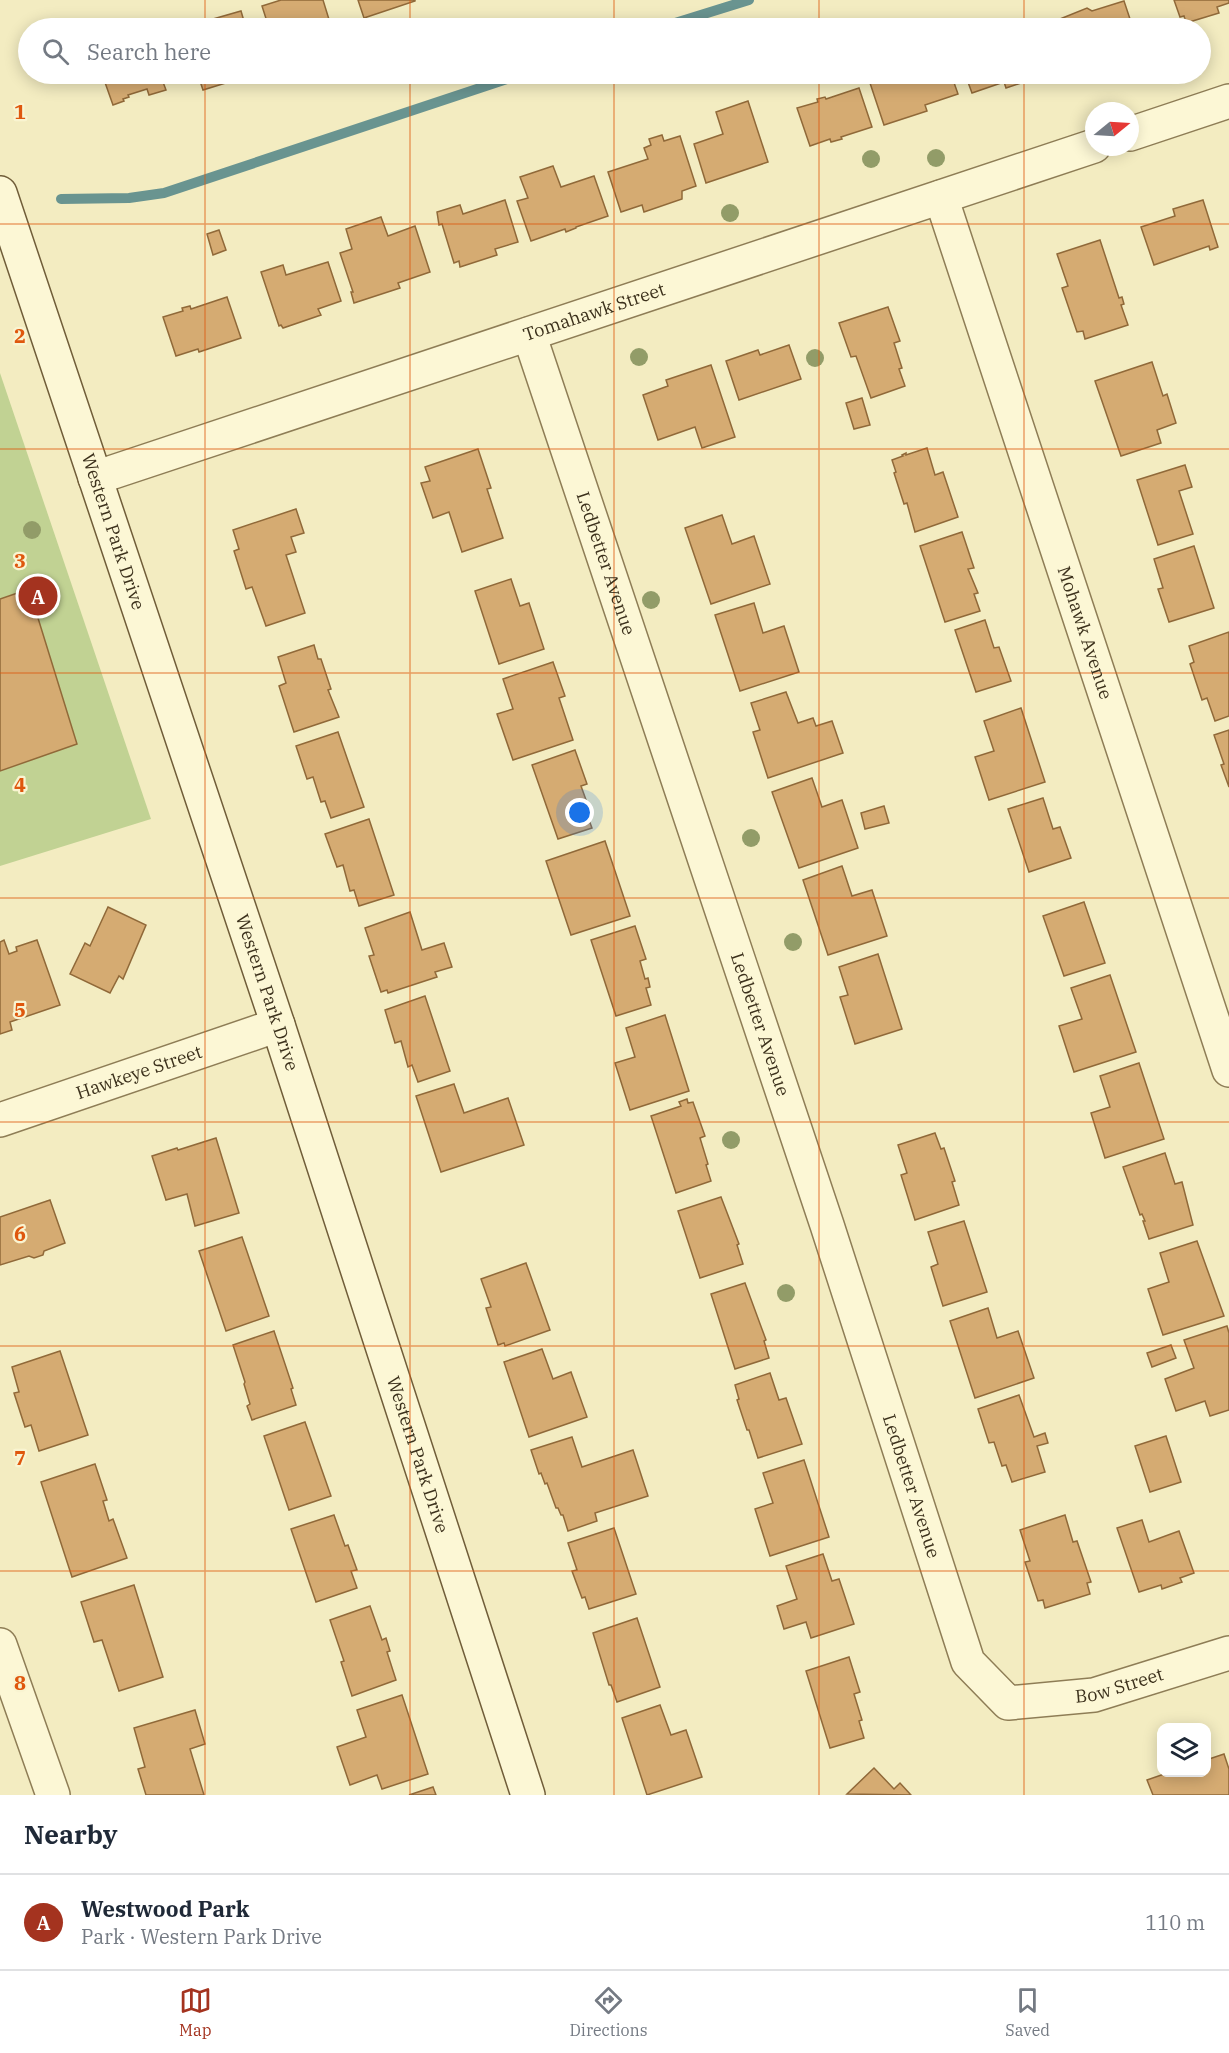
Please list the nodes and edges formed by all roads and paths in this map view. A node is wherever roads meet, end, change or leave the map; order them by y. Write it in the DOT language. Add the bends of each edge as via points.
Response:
graph roads {
  1 [pos="1229,101"];
  2 [pos="1139,131"];
  3 [pos="1085,149"];
  4 [pos="0,193"];
  5 [pos="941,197"];
  6 [pos="529,334"];
  7 [pos="95,478"];
  8 [pos="278,1025"];
  9 [pos="1229,1070"];
  10 [pos="0,1120"];
  11 [pos="0,1645"];
  12 [pos="1229,1653"];
  13 [pos="1008,1703"];
  14 [pos="53,1795"];
  15 [pos="528,1795"];
  1 -- 2 [label="street"];
  3 -- 5 [label="street, Tomahawk Street"];
  4 -- 7 [label="street, Western Park Drive"];
  5 -- 6 [label="street, Tomahawk Street"];
  5 -- 9 [label="street, Mohawk Avenue"];
  6 -- 7 [label="street, Tomahawk Street"];
  6 -- 13 [label="street, Ledbetter Avenue" via="827,1225 968,1662"];
  7 -- 8 [label="street, Western Park Drive"];
  8 -- 10 [label="street, Hawkeye Street"];
  8 -- 15 [label="street, Western Park Drive"];
  11 -- 14 [label="street"];
  12 -- 13 [label="street, Bow Street" via="1094,1695"];
}
